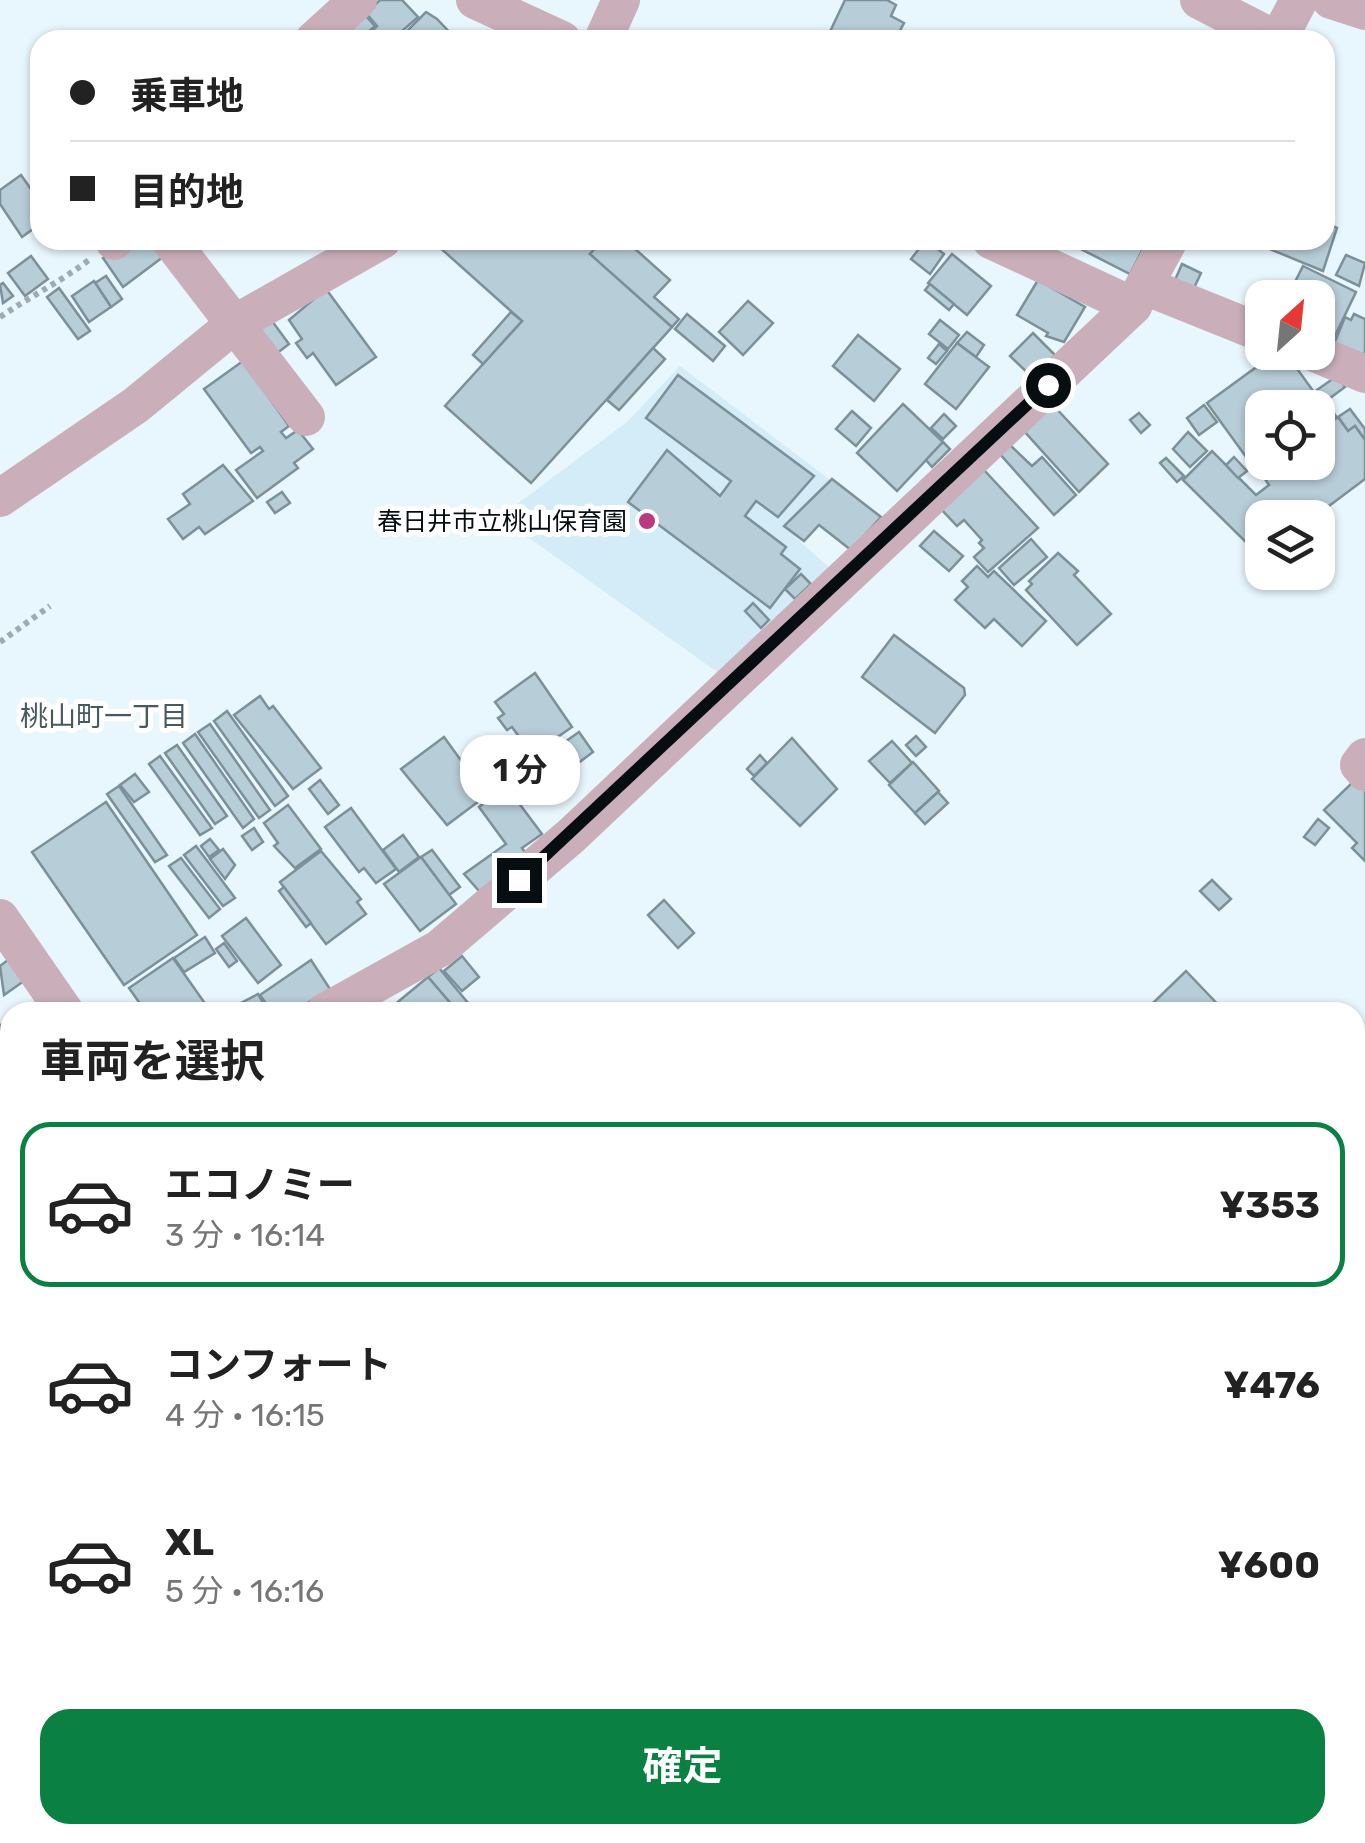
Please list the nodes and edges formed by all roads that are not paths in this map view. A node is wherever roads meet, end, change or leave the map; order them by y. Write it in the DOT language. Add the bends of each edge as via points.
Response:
graph roads {
  1 [pos="358,0"];
  2 [pos="475,0"];
  3 [pos="621,0"];
  4 [pos="1199,0"];
  5 [pos="1299,0"];
  6 [pos="1331,0"];
  7 [pos="1365,11"];
  8 [pos="325,30"];
  9 [pos="540,30"];
  10 [pos="608,30"];
  11 [pos="1258,30"];
  12 [pos="1283,30"];
  13 [pos="178,250"];
  14 [pos="364,250"];
  15 [pos="1017,250"];
  16 [pos="1164,250"];
  17 [pos="1139,296"];
  18 [pos="236,323"];
  19 [pos="1245,328"];
  20 [pos="1335,362"];
  21 [pos="1365,374"];
  22 [pos="306,417"];
  23 [pos="0,498"];
  24 [pos="1365,757"];
  25 [pos="1365,772"];
  26 [pos="0,918"];
  27 [pos="58,1002"];
  28 [pos="343,1002"];
  1 -- 8 [label="street"];
  2 -- 9 [label="street"];
  3 -- 10 [label="street"];
  4 -- 11 [label="street"];
  5 -- 12 [label="street"];
  6 -- 7 [label="street"];
  13 -- 18 [label="street"];
  14 -- 18 [label="street"];
  15 -- 17 [label="street"];
  16 -- 17 [label="street"];
  17 -- 19 [label="street"];
  17 -- 28 [label="street" via="571,836 440,948"];
  18 -- 22 [label="street"];
  18 -- 23 [label="street" via="136,404"];
  20 -- 21 [label="street"];
  24 -- 25 [label="street" via="1358,765"];
  26 -- 27 [label="street"];
}
